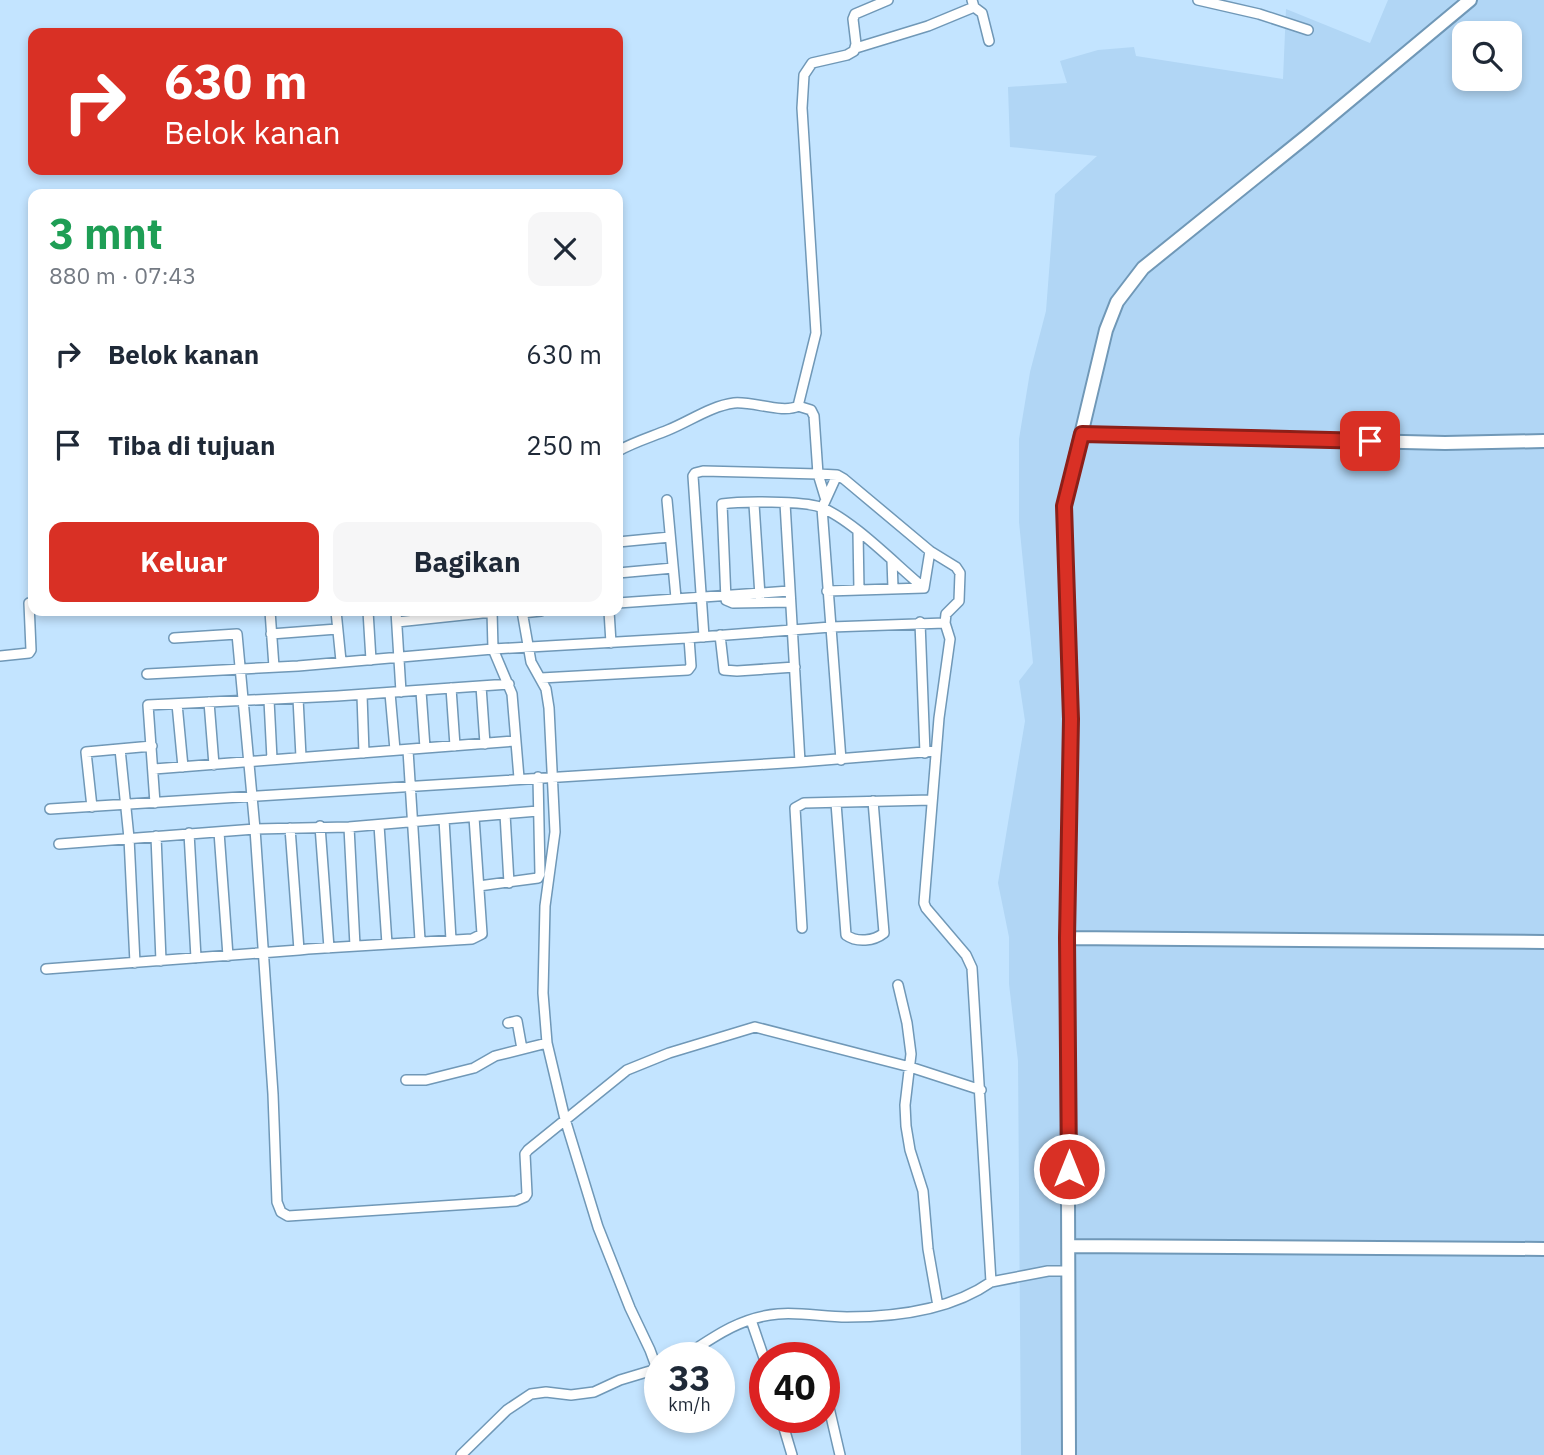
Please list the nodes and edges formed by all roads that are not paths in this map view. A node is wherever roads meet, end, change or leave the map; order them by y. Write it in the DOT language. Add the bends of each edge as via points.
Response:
graph roads {
  1 [pos="888,0"];
  2 [pos="1198,0"];
  3 [pos="1470,0"];
  4 [pos="973,4"];
  5 [pos="1308,30"];
  6 [pos="989,41"];
  7 [pos="856,48"];
  8 [pos="799,406"];
  9 [pos="1082,434"];
  10 [pos="1544,441"];
  11 [pos="623,448"];
  12 [pos="818,474"];
  13 [pos="837,475"];
  14 [pos="825,497"];
  15 [pos="667,500"];
  16 [pos="785,503"];
  17 [pos="754,504"];
  18 [pos="822,508"];
  19 [pos="858,532"];
  20 [pos="670,537"];
  21 [pos="623,542"];
  22 [pos="930,551"];
  23 [pos="892,560"];
  24 [pos="673,568"];
  25 [pos="623,573"];
  26 [pos="893,588"];
  27 [pos="924,588"];
  28 [pos="859,590"];
  29 [pos="760,591"];
  30 [pos="789,591"];
  31 [pos="827,591"];
  32 [pos="726,594"];
  33 [pos="700,597"];
  34 [pos="676,598"];
  35 [pos="789,602"];
  36 [pos="623,603"];
  37 [pos="760,603"];
  38 [pos="30,616"];
  39 [pos="270,616"];
  40 [pos="336,616"];
  41 [pos="368,616"];
  42 [pos="396,616"];
  43 [pos="423,616"];
  44 [pos="492,616"];
  45 [pos="523,616"];
  46 [pos="608,616"];
  47 [pos="397,622"];
  48 [pos="920,622"];
  49 [pos="945,623"];
  50 [pos="831,627"];
  51 [pos="337,629"];
  52 [pos="792,630"];
  53 [pos="271,634"];
  54 [pos="720,635"];
  55 [pos="704,637"];
  56 [pos="174,638"];
  57 [pos="689,638"];
  58 [pos="611,643"];
  59 [pos="528,647"];
  60 [pos="493,649"];
  61 [pos="0,656"];
  62 [pos="399,657"];
  63 [pos="370,660"];
  64 [pos="341,661"];
  65 [pos="274,667"];
  66 [pos="795,667"];
  67 [pos="239,669"];
  68 [pos="147,674"];
  69 [pos="541,678"];
  70 [pos="509,684"];
  71 [pos="481,686"];
  72 [pos="451,688"];
  73 [pos="421,691"];
  74 [pos="401,692"];
  75 [pos="390,693"];
  76 [pos="362,695"];
  77 [pos="298,698"];
  78 [pos="244,700"];
  79 [pos="269,700"];
  80 [pos="209,702"];
  81 [pos="177,704"];
  82 [pos="515,741"];
  83 [pos="485,744"];
  84 [pos="152,746"];
  85 [pos="455,746"];
  86 [pos="425,748"];
  87 [pos="120,749"];
  88 [pos="395,750"];
  89 [pos="408,750"];
  90 [pos="936,751"];
  91 [pos="364,753"];
  92 [pos="925,753"];
  93 [pos="301,757"];
  94 [pos="272,759"];
  95 [pos="842,760"];
  96 [pos="800,762"];
  97 [pos="249,763"];
  98 [pos="214,765"];
  99 [pos="183,767"];
  100 [pos="154,769"];
  101 [pos="552,776"];
  102 [pos="538,777"];
  103 [pos="519,778"];
  104 [pos="408,787"];
  105 [pos="252,796"];
  106 [pos="932,800"];
  107 [pos="873,801"];
  108 [pos="155,803"];
  109 [pos="836,803"];
  110 [pos="126,804"];
  111 [pos="92,807"];
  112 [pos="50,809"];
  113 [pos="538,811"];
  114 [pos="505,814"];
  115 [pos="474,817"];
  116 [pos="444,819"];
  117 [pos="411,822"];
  118 [pos="379,825"];
  119 [pos="320,827"];
  120 [pos="349,827"];
  121 [pos="290,828"];
  122 [pos="255,829"];
  123 [pos="219,832"];
  124 [pos="189,833"];
  125 [pos="156,836"];
  126 [pos="129,838"];
  127 [pos="59,844"];
  128 [pos="509,883"];
  129 [pos="479,886"];
  130 [pos="802,928"];
  131 [pos="1067,938"];
  132 [pos="420,940"];
  133 [pos="451,940"];
  134 [pos="1544,942"];
  135 [pos="387,944"];
  136 [pos="355,946"];
  137 [pos="329,948"];
  138 [pos="299,950"];
  139 [pos="262,953"];
  140 [pos="228,956"];
  141 [pos="196,958"];
  142 [pos="161,961"];
  143 [pos="135,963"];
  144 [pos="46,969"];
  145 [pos="898,985"];
  146 [pos="508,1023"];
  147 [pos="547,1043"];
  148 [pos="522,1049"];
  149 [pos="910,1067"];
  150 [pos="406,1080"];
  151 [pos="981,1090"];
  152 [pos="565,1119"];
  153 [pos="1070,1247"];
  154 [pos="1544,1249"];
  155 [pos="1068,1271"];
  156 [pos="991,1282"];
  157 [pos="938,1306"];
  158 [pos="751,1320"];
  159 [pos="646,1342"];
  160 [pos="705,1342"];
  161 [pos="758,1342"];
  162 [pos="644,1372"];
  163 [pos="785,1433"];
  164 [pos="835,1433"];
  165 [pos="461,1455"];
  166 [pos="792,1455"];
  167 [pos="840,1455"];
  168 [pos="1069,1455"];
  1 -- 7 [label="street" via="855,14"];
  2 -- 5 [label="street"];
  3 -- 9 [label="street" via="1143,268 1117,302 1106,330"];
  4 -- 6 [label="street" via="982,13"];
  4 -- 7 [label="street" via="928,26"];
  7 -- 8 [label="street" via="847,55 812,63 804,75 802,108 816,333"];
  8 -- 11 [label="street" via="723,405"];
  8 -- 12 [label="street" via="814,416"];
  9 -- 10 [label="street" via="1432,443"];
  9 -- 131 [label="street" via="1064,506 1071,719"];
  12 -- 13 [label="street"];
  12 -- 14 [label="street"];
  12 -- 33 [label="street" via="695,473"];
  13 -- 14 [label="street"];
  13 -- 22 [label="street"];
  14 -- 18 [label="street"];
  15 -- 20 [label="street"];
  16 -- 17 [label="street"];
  16 -- 18 [label="street"];
  16 -- 30 [label="street"];
  17 -- 29 [label="street"];
  17 -- 32 [label="street" via="721,505"];
  18 -- 19 [label="street"];
  18 -- 31 [label="street"];
  19 -- 23 [label="street"];
  19 -- 28 [label="street"];
  20 -- 21 [label="street"];
  20 -- 24 [label="street"];
  22 -- 27 [label="street"];
  22 -- 49 [label="street" via="960,573 959,601 946,614"];
  23 -- 26 [label="street"];
  23 -- 27 [label="street"];
  24 -- 25 [label="street"];
  24 -- 34 [label="street"];
  26 -- 27 [label="street"];
  26 -- 28 [label="street"];
  28 -- 31 [label="street"];
  29 -- 30 [label="street"];
  29 -- 32 [label="street"];
  29 -- 37 [label="street"];
  30 -- 35 [label="street"];
  31 -- 50 [label="street"];
  32 -- 33 [label="street"];
  32 -- 37 [label="street" via="730,603"];
  33 -- 34 [label="street"];
  33 -- 55 [label="street"];
  34 -- 36 [label="street"];
  35 -- 37 [label="street"];
  35 -- 52 [label="street"];
  38 -- 61 [label="street" via="29,653"];
  39 -- 53 [label="street"];
  40 -- 51 [label="street"];
  41 -- 63 [label="street"];
  42 -- 47 [label="street"];
  43 -- 47 [label="street"];
  44 -- 60 [label="street"];
  45 -- 59 [label="street"];
  46 -- 58 [label="street"];
  47 -- 62 [label="street"];
  48 -- 49 [label="street"];
  48 -- 50 [label="street"];
  48 -- 92 [label="street"];
  49 -- 90 [label="street" via="950,639"];
  50 -- 52 [label="street"];
  50 -- 95 [label="street"];
  51 -- 53 [label="street"];
  51 -- 64 [label="street"];
  52 -- 54 [label="street"];
  52 -- 66 [label="street"];
  53 -- 65 [label="street"];
  54 -- 55 [label="street"];
  54 -- 66 [label="street" via="724,670"];
  55 -- 57 [label="street"];
  56 -- 67 [label="street" via="237,634"];
  57 -- 58 [label="street"];
  57 -- 69 [label="street" via="688,670"];
  58 -- 59 [label="street"];
  59 -- 60 [label="street"];
  59 -- 69 [label="street"];
  60 -- 62 [label="street"];
  60 -- 70 [label="street"];
  62 -- 63 [label="street"];
  62 -- 74 [label="street"];
  63 -- 64 [label="street"];
  64 -- 65 [label="street"];
  65 -- 67 [label="street"];
  66 -- 96 [label="street"];
  67 -- 68 [label="street"];
  67 -- 78 [label="street"];
  69 -- 101 [label="street" via="549,708"];
  70 -- 71 [label="street"];
  70 -- 82 [label="street"];
  71 -- 72 [label="street"];
  71 -- 83 [label="street"];
  72 -- 73 [label="street"];
  72 -- 85 [label="street"];
  73 -- 74 [label="street"];
  73 -- 86 [label="street"];
  74 -- 75 [label="street"];
  75 -- 76 [label="street"];
  75 -- 88 [label="street"];
  76 -- 77 [label="street"];
  76 -- 91 [label="street"];
  77 -- 79 [label="street"];
  77 -- 93 [label="street"];
  78 -- 79 [label="street"];
  78 -- 80 [label="street"];
  78 -- 97 [label="street"];
  79 -- 94 [label="street"];
  80 -- 81 [label="street"];
  80 -- 98 [label="street"];
  81 -- 84 [label="street" via="148,705"];
  81 -- 99 [label="street"];
  82 -- 83 [label="street"];
  82 -- 103 [label="street"];
  83 -- 85 [label="street"];
  84 -- 87 [label="street"];
  84 -- 100 [label="street"];
  85 -- 86 [label="street"];
  86 -- 89 [label="street"];
  87 -- 110 [label="street"];
  87 -- 111 [label="street" via="86,752"];
  88 -- 89 [label="street"];
  88 -- 91 [label="street"];
  89 -- 104 [label="street"];
  90 -- 92 [label="street"];
  90 -- 106 [label="street"];
  91 -- 93 [label="street"];
  92 -- 95 [label="street"];
  93 -- 94 [label="street"];
  94 -- 97 [label="street"];
  95 -- 96 [label="street"];
  96 -- 101 [label="street"];
  97 -- 98 [label="street"];
  97 -- 105 [label="street"];
  98 -- 99 [label="street"];
  99 -- 100 [label="street"];
  100 -- 108 [label="street"];
  101 -- 102 [label="street"];
  101 -- 147 [label="street" via="555,832 545,906 543,993"];
  102 -- 103 [label="street"];
  102 -- 113 [label="street"];
  103 -- 104 [label="street"];
  104 -- 105 [label="street"];
  104 -- 117 [label="street"];
  105 -- 108 [label="street"];
  105 -- 122 [label="street"];
  106 -- 107 [label="street"];
  106 -- 151 [label="street" via="924,903 972,968"];
  107 -- 109 [label="street"];
  107 -- 109 [label="street" via="884,933 866,940 846,935"];
  108 -- 110 [label="street"];
  109 -- 130 [label="street" via="804,803 795,808"];
  110 -- 111 [label="street"];
  110 -- 126 [label="street"];
  111 -- 112 [label="street"];
  113 -- 114 [label="street"];
  113 -- 128 [label="street" via="540,874 533,880"];
  114 -- 115 [label="street"];
  114 -- 128 [label="street"];
  115 -- 116 [label="street"];
  115 -- 129 [label="street"];
  116 -- 117 [label="street"];
  116 -- 133 [label="street"];
  117 -- 118 [label="street"];
  117 -- 132 [label="street"];
  118 -- 120 [label="street"];
  118 -- 135 [label="street"];
  119 -- 120 [label="street"];
  119 -- 121 [label="street"];
  119 -- 137 [label="street"];
  120 -- 136 [label="street"];
  121 -- 122 [label="street"];
  121 -- 138 [label="street"];
  122 -- 123 [label="street"];
  122 -- 139 [label="street"];
  123 -- 124 [label="street"];
  123 -- 140 [label="street"];
  124 -- 125 [label="street"];
  124 -- 141 [label="street"];
  125 -- 126 [label="street"];
  125 -- 142 [label="street"];
  126 -- 127 [label="street"];
  126 -- 143 [label="street"];
  128 -- 129 [label="street"];
  129 -- 133 [label="street" via="482,934"];
  131 -- 134 [label="street"];
  131 -- 153 [label="street"];
  132 -- 133 [label="street"];
  132 -- 135 [label="street"];
  135 -- 136 [label="street"];
  136 -- 137 [label="street"];
  137 -- 138 [label="street"];
  138 -- 139 [label="street"];
  139 -- 140 [label="street"];
  139 -- 152 [label="street" via="277,1202 288,1216 516,1201 527,1194 525,1154"];
  140 -- 141 [label="street"];
  141 -- 142 [label="street"];
  142 -- 143 [label="street"];
  143 -- 144 [label="street"];
  145 -- 149 [label="street" via="909,1035"];
  146 -- 148 [label="street" via="517,1021"];
  147 -- 148 [label="street"];
  147 -- 152 [label="street"];
  148 -- 150 [label="street" via="492,1056 474,1068"];
  149 -- 151 [label="street"];
  149 -- 152 [label="street" via="755,1027 627,1070"];
  149 -- 157 [label="street" via="906,1126 923,1191"];
  151 -- 156 [label="street"];
  152 -- 159 [label="street" via="598,1227"];
  153 -- 154 [label="street"];
  153 -- 155 [label="street"];
  155 -- 156 [label="street"];
  155 -- 168 [label="street"];
  156 -- 157 [label="street"];
  157 -- 158 [label="street" via="885,1315 777,1314"];
  158 -- 160 [label="street"];
  158 -- 161 [label="street"];
  162 -- 165 [label="street" via="594,1392 531,1394 507,1410"];
  163 -- 166 [label="street"];
  164 -- 167 [label="street"];
}
